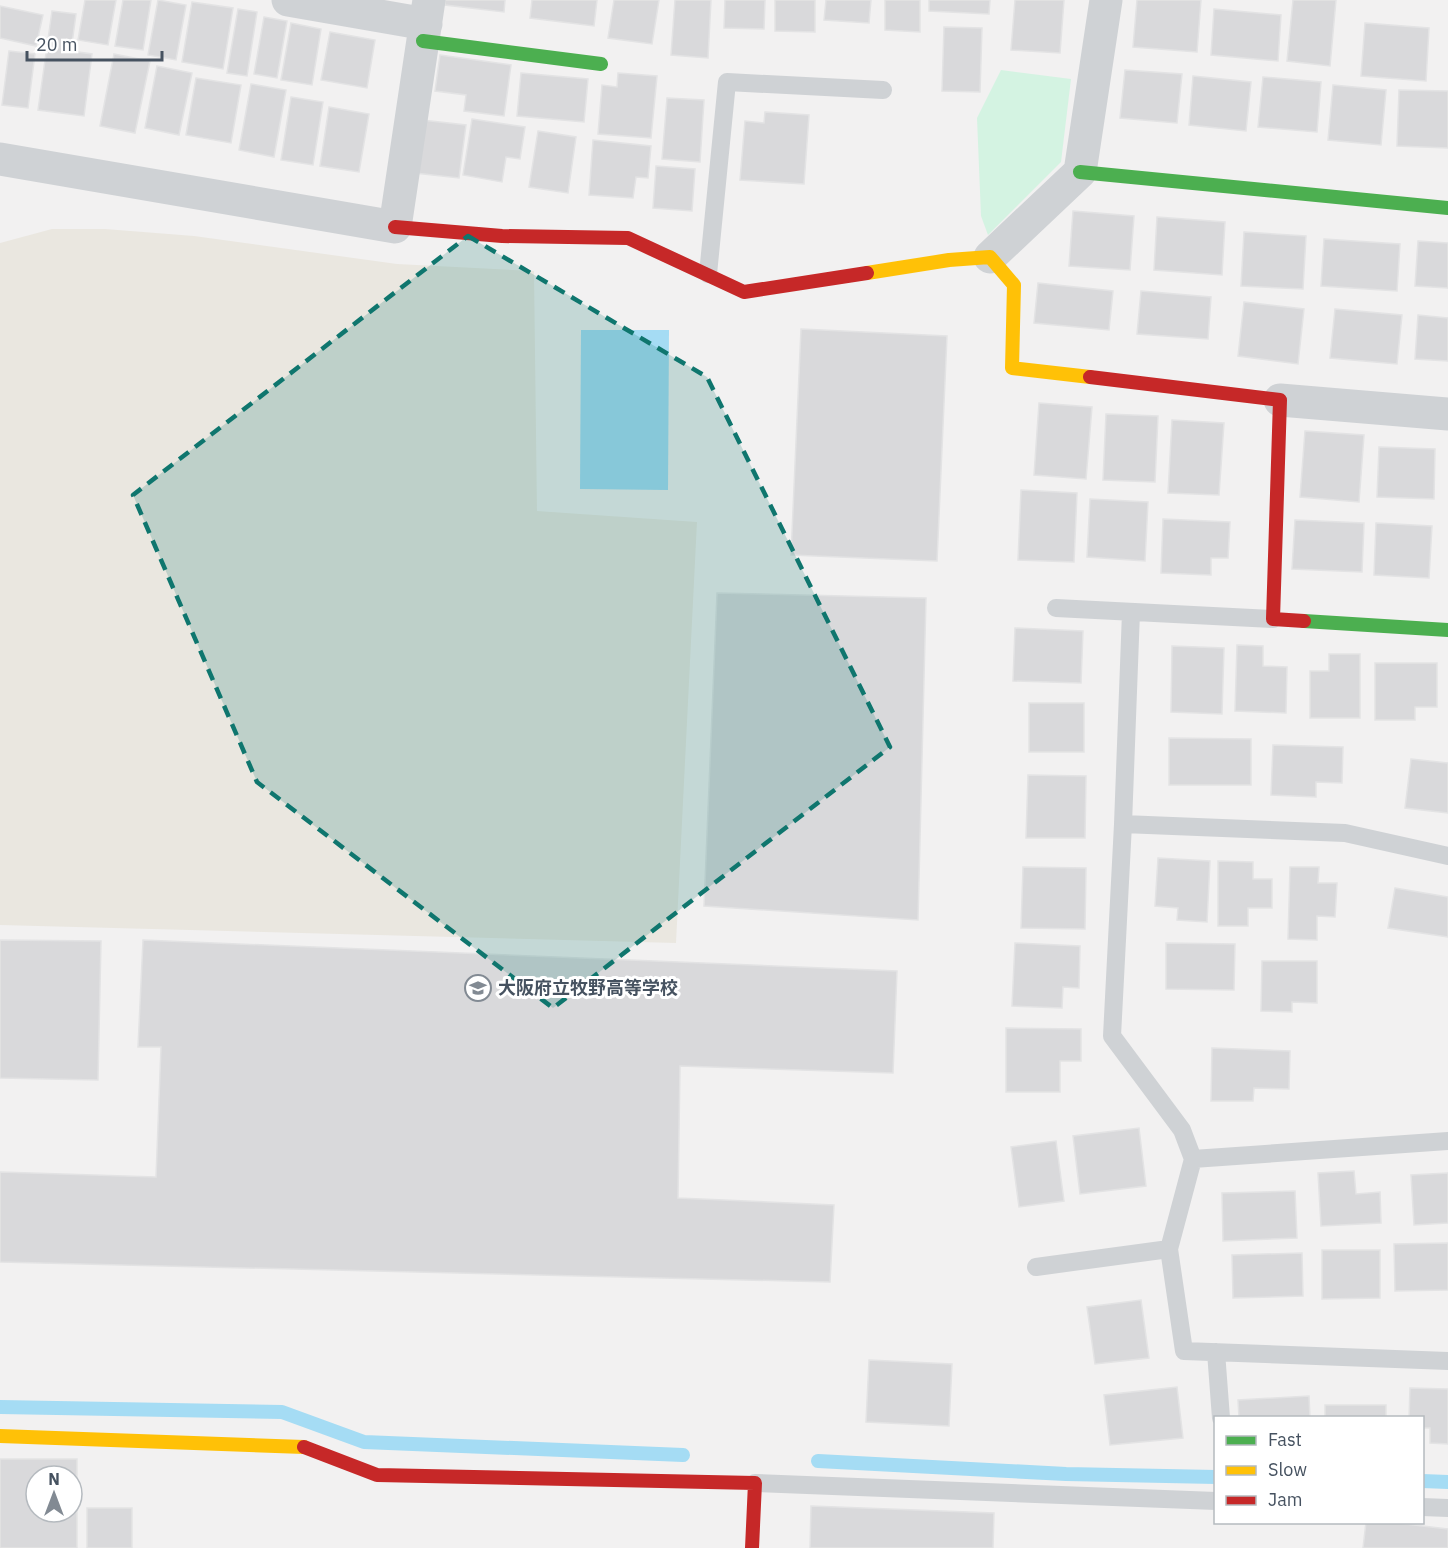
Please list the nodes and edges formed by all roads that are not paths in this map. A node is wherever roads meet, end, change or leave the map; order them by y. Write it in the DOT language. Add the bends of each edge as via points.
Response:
graph roads {
  1 [pos="288,0"];
  2 [pos="1106,0"];
  3 [pos="426,22"];
  4 [pos="602,64"];
  5 [pos="883,90"];
  6 [pos="0,159"];
  7 [pos="1080,172"];
  8 [pos="1448,208"];
  9 [pos="395,227"];
  10 [pos="990,257"];
  11 [pos="708,274"];
  12 [pos="1280,400"];
  13 [pos="1448,414"];
  14 [pos="1056,608"];
  15 [pos="1131,612"];
  16 [pos="1273,619"];
  17 [pos="1448,630"];
  18 [pos="1124,824"];
  19 [pos="1448,856"];
  20 [pos="1448,1141"];
  21 [pos="1193,1159"];
  22 [pos="1170,1249"];
  23 [pos="1036,1268"];
  24 [pos="1216,1352"];
  25 [pos="1448,1361"];
  26 [pos="1221,1416"];
  27 [pos="0,1436"];
  28 [pos="755,1483"];
  29 [pos="1214,1501"];
  30 [pos="1424,1507"];
  31 [pos="1448,1508"];
  32 [pos="752,1548"];
  1 -- 3 [label="street"];
  2 -- 7 [label="street"];
  3 -- 4 [label="street"];
  3 -- 9 [label="street"];
  5 -- 11 [label="lane" via="727,82"];
  6 -- 9 [label="street"];
  7 -- 8 [label="street"];
  7 -- 10 [label="street"];
  9 -- 11 [label="street" via="502,237 628,238"];
  10 -- 11 [label="street" via="744,292"];
  10 -- 12 [label="street" via="1014,285 1012,368"];
  12 -- 13 [label="street"];
  12 -- 16 [label="street"];
  14 -- 15 [label="lane"];
  15 -- 16 [label="lane"];
  15 -- 18 [label="lane"];
  16 -- 17 [label="street"];
  18 -- 19 [label="lane" via="1345,833"];
  18 -- 21 [label="lane" via="1112,1036 1182,1130"];
  20 -- 21 [label="lane"];
  21 -- 22 [label="lane"];
  22 -- 23 [label="lane"];
  22 -- 24 [label="lane" via="1184,1351"];
  24 -- 25 [label="lane"];
  24 -- 26 [label="lane"];
  27 -- 28 [label="street" via="302,1446 377,1474"];
  28 -- 29 [label="lane"];
  28 -- 32 [label="street"];
  30 -- 31 [label="lane"];
}
